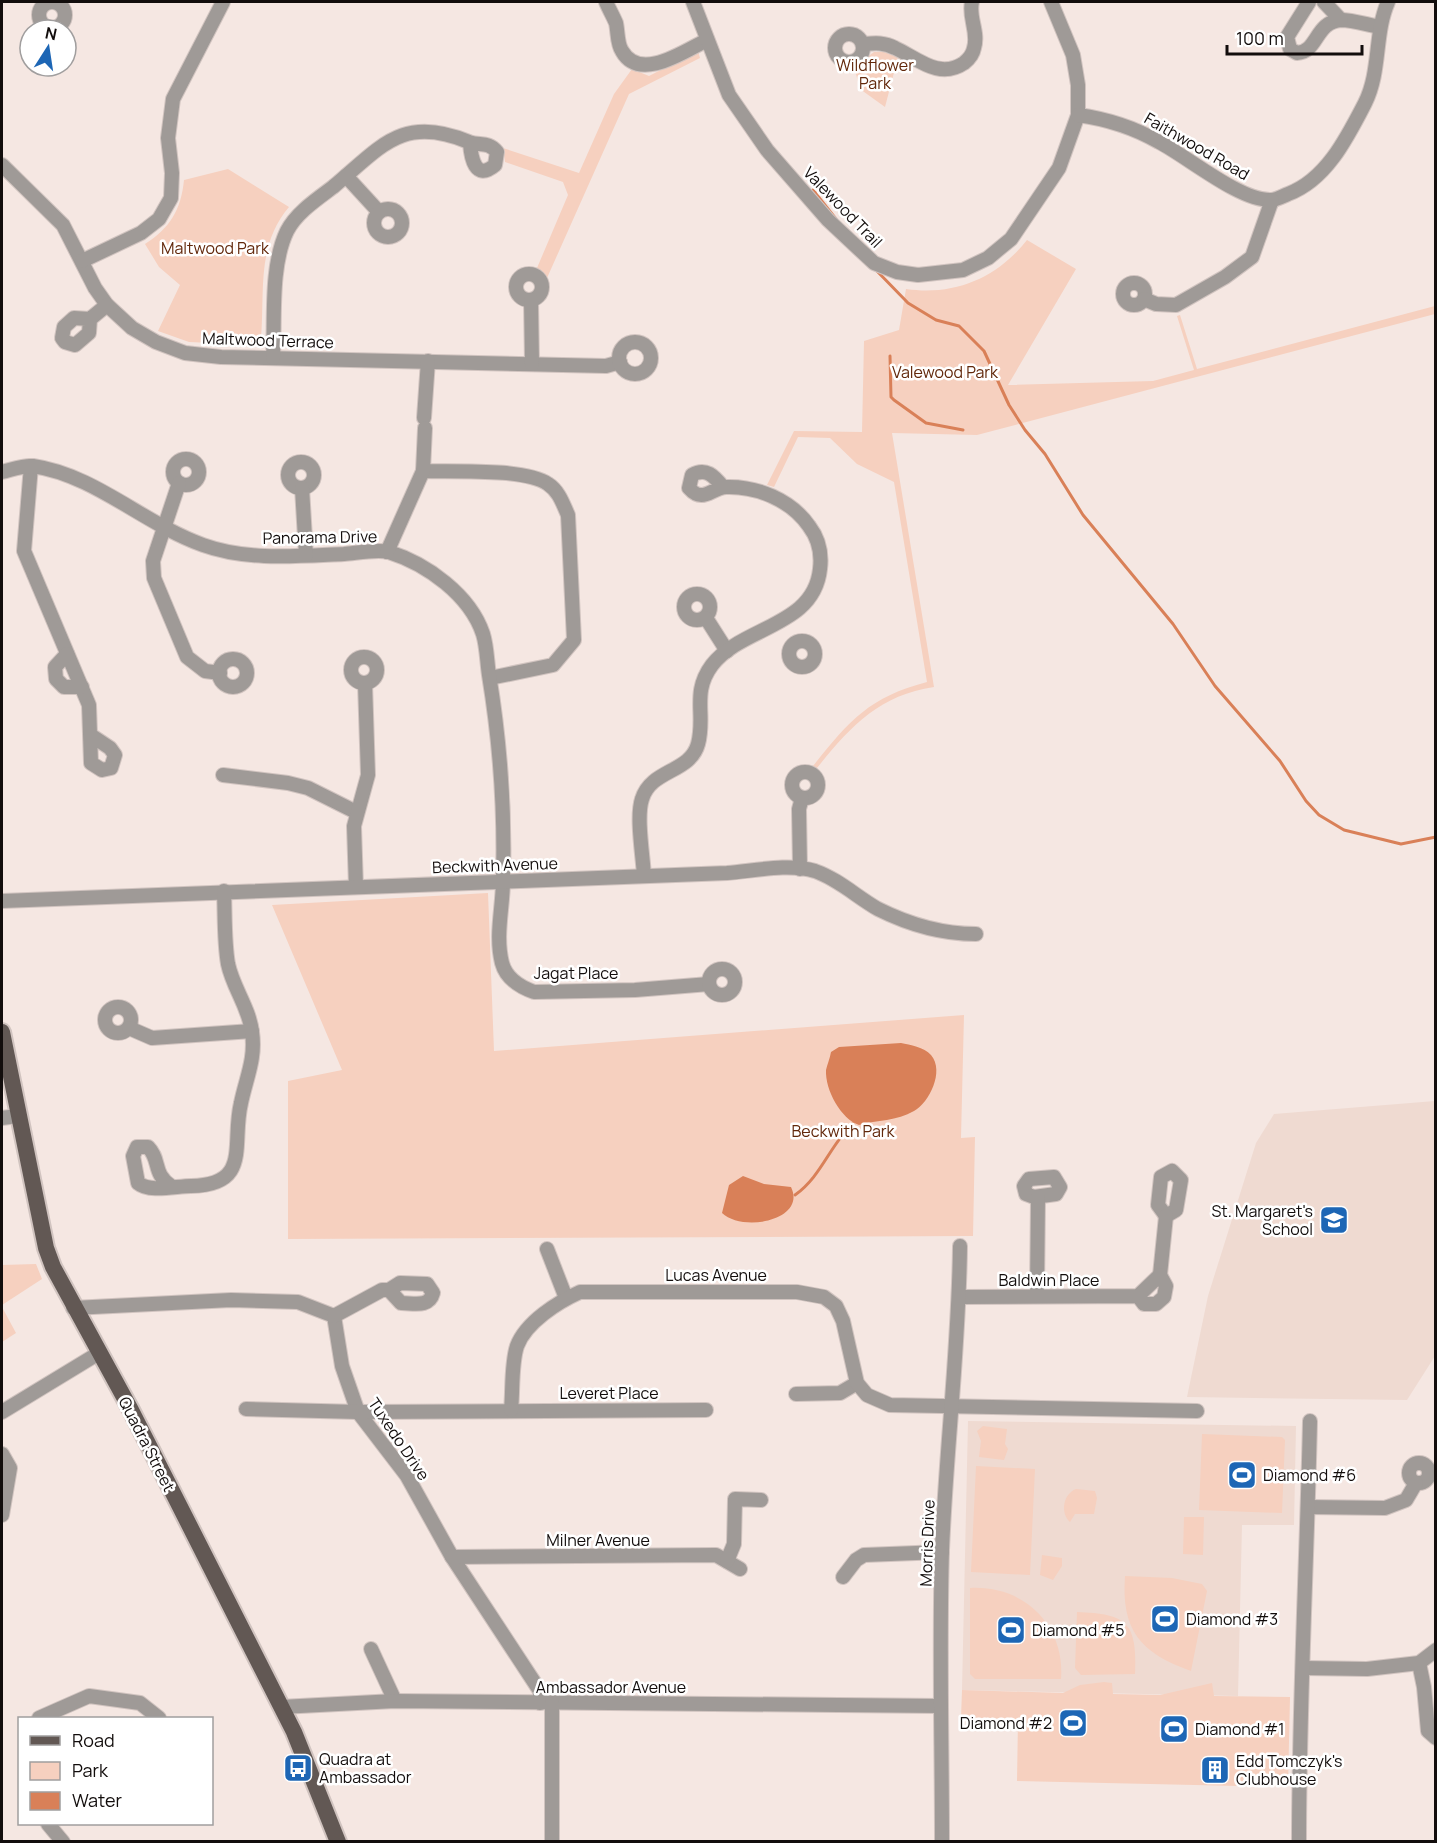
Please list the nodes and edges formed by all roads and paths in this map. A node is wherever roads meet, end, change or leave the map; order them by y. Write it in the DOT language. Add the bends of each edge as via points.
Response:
graph roads {
  1 [pos="223,2"];
  2 [pos="606,2"];
  3 [pos="693,2"];
  4 [pos="972,2"];
  5 [pos="1051,2"];
  6 [pos="1309,2"];
  7 [pos="1324,2"];
  8 [pos="1388,2"];
  9 [pos="1341,20"];
  10 [pos="1380,27"];
  11 [pos="707,40"];
  12 [pos="863,44"];
  13 [pos="1078,115"];
  14 [pos="470,142"];
  15 [pos="2,165"];
  16 [pos="346,176"];
  17 [pos="1272,200"];
  18 [pos="379,212"];
  19 [pos="82,261"];
  20 [pos="1144,299"];
  21 [pos="531,300"];
  22 [pos="107,305"];
  23 [pos="90,319"];
  24 [pos="273,358"];
  25 [pos="428,361"];
  26 [pos="620,362"];
  27 [pos="532,364"];
  28 [pos="31,466"];
  29 [pos="2,471"];
  30 [pos="423,471"];
  31 [pos="179,483"];
  32 [pos="723,487"];
  33 [pos="302,488"];
  34 [pos="165,529"];
  35 [pos="387,552"];
  36 [pos="306,555"];
  37 [pos="705,618"];
  38 [pos="782,622"];
  39 [pos="795,642"];
  40 [pos="727,651"];
  41 [pos="67,654"];
  42 [pos="220,672"];
  43 [pos="490,678"];
  44 [pos="365,683"];
  45 [pos="82,687"];
  46 [pos="92,736"];
  47 [pos="223,775"];
  48 [pos="802,798"];
  49 [pos="356,813"];
  50 [pos="800,869"];
  51 [pos="644,876"];
  52 [pos="503,881"];
  53 [pos="356,887"];
  54 [pos="224,891"];
  55 [pos="2,901"];
  56 [pos="976,934"];
  57 [pos="709,984"];
  58 [pos="129,1028"];
  59 [pos="252,1031"];
  60 [pos="2,1032"];
  61 [pos="9,1117"];
  62 [pos="171,1186"];
  63 [pos="1038,1197"];
  64 [pos="1166,1216"];
  65 [pos="960,1246"];
  66 [pos="547,1249"];
  67 [pos="389,1290"];
  68 [pos="1037,1296"];
  69 [pos="960,1297"];
  70 [pos="566,1298"];
  71 [pos="73,1308"];
  72 [pos="334,1316"];
  73 [pos="99,1353"];
  74 [pos="857,1383"];
  75 [pos="796,1394"];
  76 [pos="950,1406"];
  77 [pos="246,1409"];
  78 [pos="511,1410"];
  79 [pos="706,1410"];
  80 [pos="1197,1411"];
  81 [pos="2,1412"];
  82 [pos="358,1412"];
  83 [pos="1310,1421"];
  84 [pos="2,1454"];
  85 [pos="1416,1483"];
  86 [pos="760,1500"];
  87 [pos="1308,1507"];
  88 [pos="2,1515"];
  89 [pos="942,1552"];
  90 [pos="452,1557"];
  91 [pos="727,1561"];
  92 [pos="740,1569"];
  93 [pos="843,1577"];
  94 [pos="371,1649"];
  95 [pos="1436,1650"];
  96 [pos="1419,1663"];
  97 [pos="1304,1668"];
  98 [pos="395,1701"];
  99 [pos="546,1703"];
  100 [pos="941,1706"];
  101 [pos="281,1707"];
  102 [pos="43,1717"];
  103 [pos="157,1717"];
  104 [pos="1436,1738"];
  105 [pos="49,1825"];
  106 [pos="63,1842"];
  107 [pos="338,1842"];
  108 [pos="552,1842"];
  109 [pos="942,1842"];
  110 [pos="1299,1842"];
  1 -- 19 [label="street" via="173,99 168,138 171,198 159,219 141,233"];
  2 -- 11 [label="street" via="621,51 642,65 658,64"];
  3 -- 11 [label="street, Valewood Trail"];
  4 -- 12 [label="street" via="976,41 968,60 958,66 939,69 878,42"];
  5 -- 13 [label="street, Valewood Trail" via="1073,56"];
  6 -- 9 [label="street" via="1287,37 1293,52 1306,52 1321,29"];
  7 -- 9 [label="street"];
  8 -- 10 [label="street"];
  9 -- 10 [label="street"];
  10 -- 17 [label="street" via="1366,102 1330,162 1307,187"];
  11 -- 13 [label="street, Valewood Trail" via="729,95 767,150 828,220 874,263 897,272 941,275 963,270 988,258 1011,239 1059,168"];
  13 -- 17 [label="street, Faithwood Road" via="1131,128 1240,192"];
  14 -- 16 [label="street" via="447,132 415,132 386,140"];
  15 -- 19 [label="street, Maltwood Terrace" via="63,225"];
  16 -- 18 [label="street"];
  16 -- 24 [label="street" via="306,208 288,229 278,253"];
  17 -- 20 [label="street" via="1252,257 1176,305"];
  19 -- 22 [label="street, Maltwood Terrace"];
  21 -- 27 [label="street"];
  22 -- 23 [label="street"];
  22 -- 24 [label="street, Maltwood Terrace" via="132,328 184,353"];
  24 -- 25 [label="street, Maltwood Terrace"];
  25 -- 27 [label="street, Maltwood Terrace"];
  25 -- 30 [label="street"];
  26 -- 27 [label="street, Maltwood Terrace" via="606,366"];
  28 -- 29 [label="street, Panorama Drive"];
  28 -- 34 [label="street, Panorama Drive" via="71,476"];
  28 -- 41 [label="street" via="24,551"];
  30 -- 35 [label="street"];
  30 -- 43 [label="street" via="525,475 548,484 562,498 568,515 574,640 554,665"];
  31 -- 34 [label="street"];
  32 -- 38 [label="street" via="764,493 786,502 818,540 821,563 816,586 802,607"];
  33 -- 36 [label="street"];
  34 -- 36 [label="street, Panorama Drive" via="204,546 243,554"];
  34 -- 42 [label="street" via="153,561 160,595 187,657 205,671"];
  35 -- 36 [label="street, Panorama Drive"];
  35 -- 43 [label="street, Panorama Drive" via="429,571 472,612 483,634"];
  37 -- 40 [label="street"];
  38 -- 39 [label="street"];
  38 -- 40 [label="street"];
  40 -- 51 [label="street" via="711,667 701,686 700,734 695,752 684,764 654,779 643,797"];
  41 -- 45 [label="street"];
  41 -- 45 [label="street" via="55,667 56,679 64,687"];
  43 -- 52 [label="street, Panorama Drive" via="498,719"];
  44 -- 49 [label="street" via="368,775"];
  45 -- 46 [label="street" via="89,705"];
  47 -- 49 [label="street" via="308,788"];
  48 -- 50 [label="street"];
  49 -- 53 [label="street"];
  50 -- 51 [label="street, Beckwith Avenue"];
  50 -- 56 [label="street, Beckwith Avenue" via="814,871 879,909 918,924"];
  51 -- 52 [label="street, Beckwith Avenue"];
  52 -- 53 [label="street, Beckwith Avenue"];
  52 -- 57 [label="street, Jagat Place" via="500,955 507,974 523,988 546,993"];
  53 -- 54 [label="street, Beckwith Avenue"];
  54 -- 55 [label="street, Beckwith Avenue"];
  54 -- 59 [label="street" via="228,963"];
  58 -- 59 [label="street" via="152,1038"];
  59 -- 62 [label="street" via="252,1065 241,1103 237,1159 216,1184"];
  60 -- 61 [label="main road, Quadra Street"];
  61 -- 71 [label="main road, Quadra Street" via="46,1248"];
  63 -- 68 [label="street"];
  64 -- 68 [label="street, Baldwin Place" via="1160,1275 1138,1296"];
  65 -- 69 [label="street, Morris Drive"];
  66 -- 70 [label="street"];
  67 -- 72 [label="street"];
  68 -- 69 [label="street, Baldwin Place"];
  69 -- 76 [label="street, Morris Drive"];
  70 -- 74 [label="street, Lucas Avenue" via="580,1292 797,1292 824,1297 836,1306 843,1321"];
  70 -- 78 [label="street, Lucas Avenue" via="526,1329 517,1346"];
  71 -- 72 [label="street" via="231,1300 298,1302"];
  71 -- 73 [label="main road, Quadra Street"];
  72 -- 82 [label="street, Tuxedo Drive" via="342,1366"];
  73 -- 81 [label="street"];
  73 -- 101 [label="main road, Quadra Street"];
  74 -- 75 [label="street" via="840,1393"];
  74 -- 76 [label="street" via="867,1395 890,1405"];
  76 -- 80 [label="street"];
  76 -- 89 [label="street, Morris Drive"];
  77 -- 82 [label="street"];
  78 -- 79 [label="street, Leveret Place"];
  78 -- 82 [label="street"];
  82 -- 90 [label="street, Tuxedo Drive" via="407,1476"];
  83 -- 87 [label="street"];
  84 -- 88 [label="street" via="10,1468"];
  85 -- 87 [label="street" via="1406,1500 1385,1508"];
  86 -- 91 [label="street" via="735,1499 734,1544"];
  87 -- 97 [label="street"];
  89 -- 93 [label="street" via="864,1556"];
  89 -- 100 [label="street, Morris Drive"];
  90 -- 91 [label="street, Milner Avenue" via="716,1555"];
  90 -- 99 [label="street, Tuxedo Drive"];
  91 -- 92 [label="street, Milner Avenue"];
  94 -- 98 [label="street"];
  95 -- 96 [label="street"];
  96 -- 97 [label="street" via="1367,1669"];
  96 -- 104 [label="street" via="1428,1731"];
  97 -- 110 [label="street" via="1298,1758"];
  98 -- 99 [label="street, Ambassador Avenue"];
  98 -- 101 [label="street, Ambassador Avenue"];
  99 -- 100 [label="street, Ambassador Avenue"];
  99 -- 108 [label="street, Tuxedo Drive"];
  100 -- 109 [label="street, Morris Drive"];
  101 -- 107 [label="main road, Quadra Street"];
  102 -- 103 [label="street" via="89,1696 140,1703"];
  105 -- 106 [label="street"];
}
